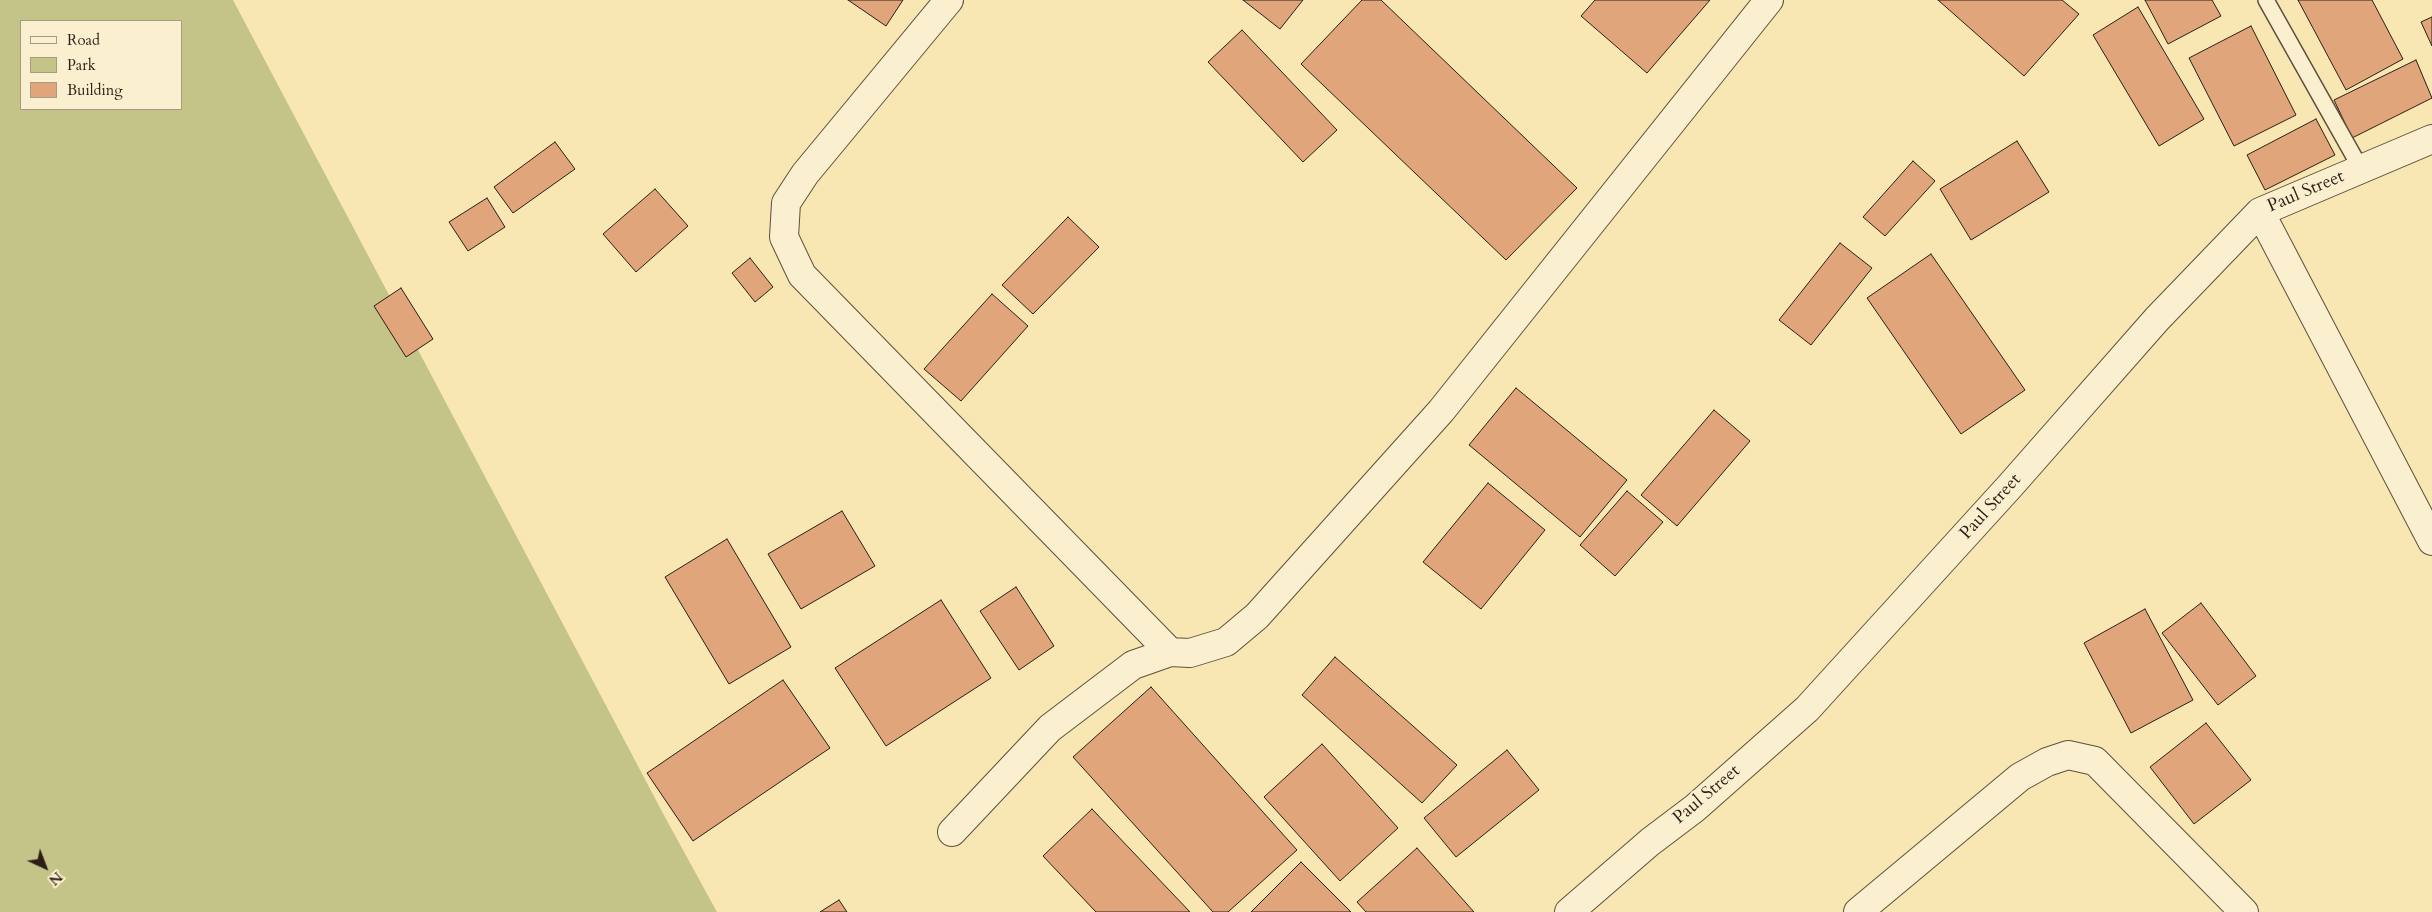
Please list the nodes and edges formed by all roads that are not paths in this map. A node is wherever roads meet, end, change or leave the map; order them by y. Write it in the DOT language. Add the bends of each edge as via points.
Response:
graph roads {
  1 [pos="949,0"];
  2 [pos="1769,0"];
  3 [pos="2266,0"];
  4 [pos="2432,140"];
  5 [pos="2361,169"];
  6 [pos="2260,212"];
  7 [pos="2432,541"];
  8 [pos="1170,652"];
  9 [pos="952,832"];
  10 [pos="1569,912"];
  11 [pos="1858,912"];
  12 [pos="2244,912"];
  1 -- 8 [label="street" via="805,174 786,203 784,237 802,275"];
  2 -- 8 [label="street" via="1441,411 1343,523 1257,616 1226,642 1190,653"];
  3 -- 5 [label="lane"];
  4 -- 5 [label="street, Paul Street"];
  5 -- 6 [label="street, Paul Street"];
  6 -- 7 [label="street"];
  6 -- 10 [label="street, Paul Street" via="2157,319 1807,709 1695,808"];
  8 -- 9 [label="street" via="1132,665 1050,728"];
  11 -- 12 [label="street" via="2020,777 2068,755 2095,761"];
}
